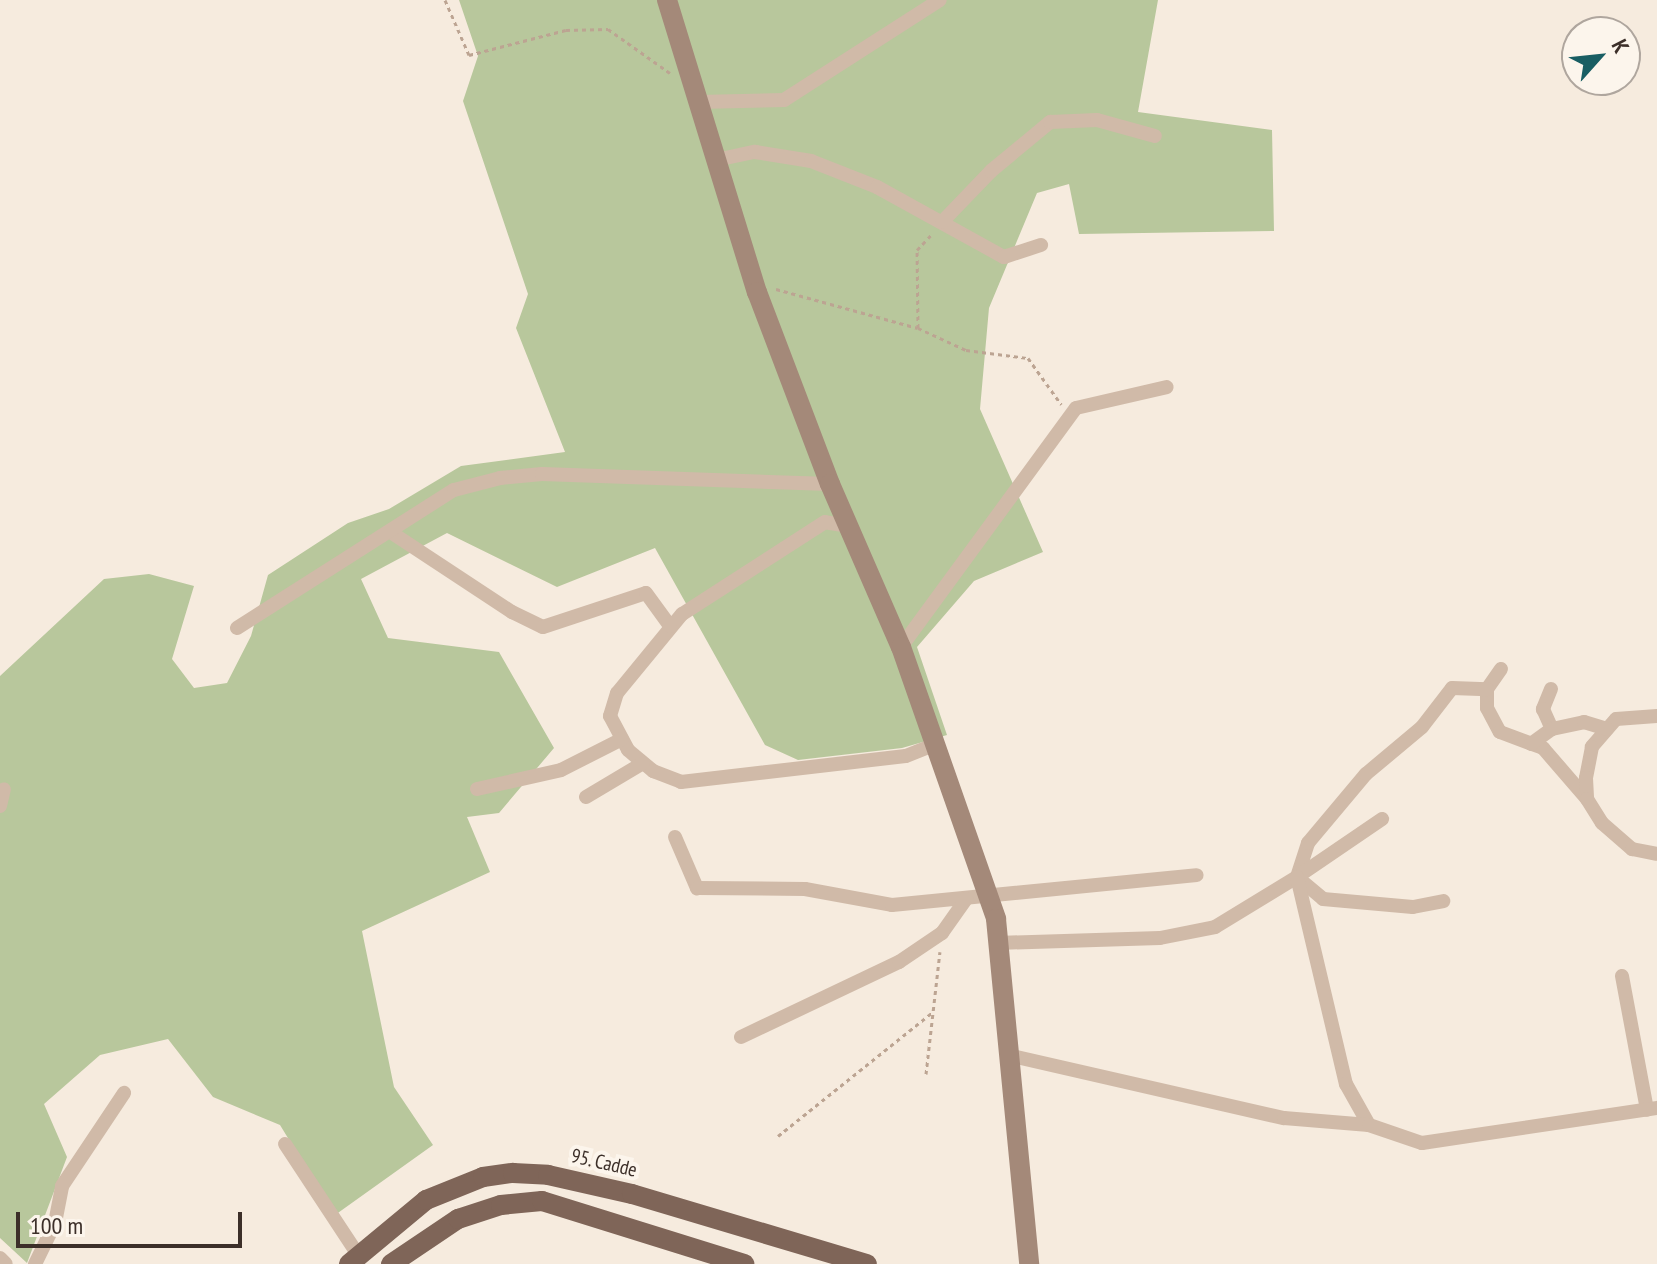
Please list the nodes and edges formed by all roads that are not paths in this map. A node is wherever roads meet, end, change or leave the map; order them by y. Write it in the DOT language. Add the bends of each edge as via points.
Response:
graph roads {
  1 [pos="667,0"];
  2 [pos="940,0"];
  3 [pos="698,102"];
  4 [pos="1155,136"];
  5 [pos="716,160"];
  6 [pos="942,222"];
  7 [pos="1041,245"];
  8 [pos="1167,387"];
  9 [pos="830,484"];
  10 [pos="849,526"];
  11 [pos="392,533"];
  12 [pos="670,626"];
  13 [pos="237,628"];
  14 [pos="901,647"];
  15 [pos="1501,669"];
  16 [pos="1487,689"];
  17 [pos="1551,689"];
  18 [pos="1657,716"];
  19 [pos="1552,729"];
  20 [pos="1607,729"];
  21 [pos="622,739"];
  22 [pos="935,744"];
  23 [pos="1531,744"];
  24 [pos="643,763"];
  25 [pos="4,789"];
  26 [pos="477,789"];
  27 [pos="586,797"];
  28 [pos="1587,799"];
  29 [pos="0,806"];
  30 [pos="1382,819"];
  31 [pos="675,837"];
  32 [pos="1657,854"];
  33 [pos="1197,875"];
  34 [pos="1297,877"];
  35 [pos="989,898"];
  36 [pos="966,899"];
  37 [pos="1443,901"];
  38 [pos="998,943"];
  39 [pos="1622,976"];
  40 [pos="741,1037"];
  41 [pos="1008,1055"];
  42 [pos="124,1093"];
  43 [pos="1652,1109"];
  44 [pos="1369,1125"];
  45 [pos="285,1144"];
  46 [pos="0,1258"];
  47 [pos="353,1258"];
  48 [pos="6,1264"];
  49 [pos="35,1264"];
  50 [pos="391,1264"];
  51 [pos="744,1264"];
  52 [pos="867,1264"];
  53 [pos="1029,1264"];
  1 -- 3 [label="street"];
  2 -- 3 [label="street" via="784,100"];
  3 -- 5 [label="street"];
  4 -- 6 [label="street" via="1097,120 1050,122 991,171"];
  5 -- 6 [label="street" via="755,152 811,161 877,187"];
  5 -- 9 [label="street" via="754,283"];
  6 -- 7 [label="street" via="1004,257"];
  8 -- 14 [label="street" via="1076,408"];
  9 -- 10 [label="street"];
  9 -- 11 [label="street" via="542,474 500,478 454,490"];
  10 -- 12 [label="street" via="825,522"];
  10 -- 14 [label="street"];
  11 -- 12 [label="street" via="543,627 646,593"];
  11 -- 13 [label="street"];
  12 -- 21 [label="street" via="617,693 610,716"];
  14 -- 22 [label="street"];
  15 -- 16 [label="street"];
  16 -- 23 [label="street" via="1487,708 1500,732"];
  16 -- 34 [label="street" via="1452,688 1422,727 1366,774 1308,843"];
  17 -- 19 [label="street" via="1543,709"];
  18 -- 20 [label="street" via="1616,719"];
  19 -- 20 [label="street" via="1584,722"];
  19 -- 23 [label="street"];
  20 -- 28 [label="street" via="1592,747"];
  21 -- 24 [label="street"];
  21 -- 26 [label="street" via="561,770"];
  22 -- 24 [label="street" via="906,756 681,782"];
  22 -- 35 [label="street"];
  23 -- 28 [label="street" via="1543,748"];
  24 -- 27 [label="street"];
  25 -- 29 [label="street"];
  28 -- 32 [label="street" via="1602,823 1632,849"];
  30 -- 34 [label="street"];
  31 -- 36 [label="street" via="697,888 805,889 892,905"];
  33 -- 35 [label="street"];
  34 -- 37 [label="street" via="1323,899 1413,907"];
  34 -- 38 [label="street" via="1215,927 1160,938"];
  34 -- 44 [label="street" via="1346,1084"];
  35 -- 36 [label="street"];
  35 -- 38 [label="street"];
  36 -- 40 [label="street" via="942,933 899,962"];
  38 -- 41 [label="street"];
  39 -- 43 [label="street"];
  41 -- 44 [label="street" via="1284,1118"];
  41 -- 53 [label="street"];
  42 -- 49 [label="street" via="62,1186 55,1223"];
  43 -- 44 [label="street" via="1422,1143"];
  45 -- 47 [label="street"];
  46 -- 48 [label="street"];
  47 -- 52 [label="main road, 95. Cadde" via="452,1186 513,1173 548,1175 632,1194"];
  50 -- 51 [label="main road" via="458,1219 501,1205 542,1201"];
}
